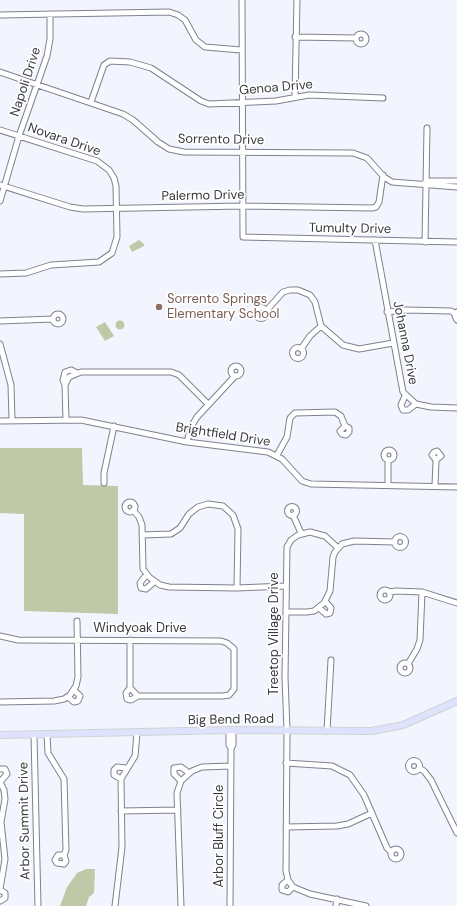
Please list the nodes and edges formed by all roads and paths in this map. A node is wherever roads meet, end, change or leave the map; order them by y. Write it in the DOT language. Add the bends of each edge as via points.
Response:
graph roads {
  1 [pos="242,0"];
  2 [pos="297,0"];
  3 [pos="50,14"];
  4 [pos="0,15"];
  5 [pos="295,37"];
  6 [pos="356,38"];
  7 [pos="241,50"];
  8 [pos="0,72"];
  9 [pos="37,85"];
  10 [pos="295,96"];
  11 [pos="383,98"];
  12 [pos="91,102"];
  13 [pos="241,103"];
  14 [pos="427,128"];
  15 [pos="0,130"];
  16 [pos="19,136"];
  17 [pos="242,152"];
  18 [pos="383,175"];
  19 [pos="457,181"];
  20 [pos="425,184"];
  21 [pos="2,186"];
  22 [pos="457,187"];
  23 [pos="0,201"];
  24 [pos="243,206"];
  25 [pos="117,209"];
  26 [pos="375,240"];
  27 [pos="425,242"];
  28 [pos="457,242"];
  29 [pos="0,274"];
  30 [pos="266,311"];
  31 [pos="387,312"];
  32 [pos="457,315"];
  33 [pos="53,319"];
  34 [pos="0,321"];
  35 [pos="321,326"];
  36 [pos="393,343"];
  37 [pos="0,344"];
  38 [pos="301,349"];
  39 [pos="235,376"];
  40 [pos="405,396"];
  41 [pos="208,404"];
  42 [pos="416,404"];
  43 [pos="457,408"];
  44 [pos="12,420"];
  45 [pos="66,420"];
  46 [pos="0,421"];
  47 [pos="114,426"];
  48 [pos="344,426"];
  49 [pos="187,442"];
  50 [pos="277,455"];
  51 [pos="388,460"];
  52 [pos="436,460"];
  53 [pos="104,484"];
  54 [pos="388,485"];
  55 [pos="435,486"];
  56 [pos="457,487"];
  57 [pos="133,510"];
  58 [pos="293,515"];
  59 [pos="301,534"];
  60 [pos="142,535"];
  61 [pos="394,542"];
  62 [pos="338,548"];
  63 [pos="146,574"];
  64 [pos="154,582"];
  65 [pos="286,586"];
  66 [pos="237,588"];
  67 [pos="389,592"];
  68 [pos="422,592"];
  69 [pos="326,602"];
  70 [pos="457,603"];
  71 [pos="319,608"];
  72 [pos="286,612"];
  73 [pos="78,621"];
  74 [pos="0,636"];
  75 [pos="78,640"];
  76 [pos="130,640"];
  77 [pos="331,660"];
  78 [pos="408,664"];
  79 [pos="130,688"];
  80 [pos="74,690"];
  81 [pos="138,696"];
  82 [pos="68,697"];
  83 [pos="457,701"];
  84 [pos="0,702"];
  85 [pos="231,730"];
  86 [pos="287,730"];
  87 [pos="327,731"];
  88 [pos="136,733"];
  89 [pos="47,734"];
  90 [pos="0,735"];
  91 [pos="34,735"];
  92 [pos="286,763"];
  93 [pos="231,766"];
  94 [pos="126,768"];
  95 [pos="419,768"];
  96 [pos="0,769"];
  97 [pos="189,773"];
  98 [pos="121,779"];
  99 [pos="181,781"];
  100 [pos="0,782"];
  101 [pos="178,810"];
  102 [pos="121,812"];
  103 [pos="372,813"];
  104 [pos="0,822"];
  105 [pos="286,827"];
  106 [pos="1,832"];
  107 [pos="457,833"];
  108 [pos="391,852"];
  109 [pos="64,855"];
  110 [pos="288,880"];
  111 [pos="293,887"];
  112 [pos="0,890"];
  113 [pos="337,898"];
  114 [pos="0,901"];
  115 [pos="38,906"];
  116 [pos="115,906"];
  117 [pos="181,906"];
  118 [pos="230,906"];
  119 [pos="336,906"];
  120 [pos="366,906"];
  1 -- 7 [label="street"];
  2 -- 5 [label="street"];
  3 -- 4 [label="street"];
  3 -- 7 [label="street" via="169,12 185,20 202,46"];
  3 -- 9 [label="street, Napoli Drive" via="49,44"];
  5 -- 6 [label="street"];
  5 -- 10 [label="street"];
  7 -- 13 [label="street"];
  8 -- 9 [label="street, Sorrento Drive"];
  9 -- 12 [label="street, Sorrento Drive"];
  9 -- 16 [label="street, Napoli Drive"];
  10 -- 11 [label="street, Genoa Drive"];
  10 -- 13 [label="street, Genoa Drive" via="276,101"];
  12 -- 13 [label="street, Genoa Drive" via="104,65 110,61 130,62 150,68 206,103"];
  12 -- 17 [label="street, Sorrento Drive" via="133,120 169,149 184,152"];
  13 -- 17 [label="street"];
  14 -- 20 [label="street"];
  15 -- 16 [label="street, Novara Drive"];
  16 -- 21 [label="street, Napoli Drive"];
  16 -- 25 [label="street, Novara Drive" via="97,161 106,167 115,182"];
  17 -- 18 [label="street, Sorrento Drive" via="354,153 367,158"];
  17 -- 24 [label="street"];
  18 -- 20 [label="street, Sorrento Drive" via="396,183"];
  18 -- 24 [label="street, Palermo Drive" via="379,202 374,208"];
  19 -- 20 [label="street, Sorrento Drive" via="429,181"];
  20 -- 22 [label="street, Sorrento Drive"];
  20 -- 27 [label="street"];
  21 -- 23 [label="street, Napoli Drive"];
  21 -- 25 [label="street, Palermo Drive" via="76,209"];
  24 -- 25 [label="street, Palermo Drive"];
  24 -- 26 [label="street, Tumulty Drive" via="243,237"];
  25 -- 29 [label="street, Novara Drive" via="116,243 112,253 103,260 92,264 47,266 26,273"];
  26 -- 27 [label="street, Tumulty Drive"];
  26 -- 31 [label="street, Johanna Drive"];
  27 -- 28 [label="street, Tumulty Drive"];
  30 -- 35 [label="street" via="283,292 298,290 313,298"];
  31 -- 32 [label="street" via="451,310"];
  31 -- 36 [label="street, Johanna Drive"];
  33 -- 34 [label="street"];
  35 -- 36 [label="street" via="328,334 348,347 359,349"];
  35 -- 38 [label="street"];
  36 -- 40 [label="street, Johanna Drive"];
  37 -- 44 [label="street" via="11,385"];
  39 -- 41 [label="street"];
  40 -- 42 [label="street, Johanna Drive"];
  40 -- 42 [label="street" via="401,405 403,410 408,410"];
  41 -- 45 [label="street" via="179,375 171,372 77,373 70,377 65,385"];
  41 -- 49 [label="street" via="194,421"];
  42 -- 43 [label="street, Johanna Drive"];
  44 -- 45 [label="street, Brightfield Drive"];
  44 -- 46 [label="street, Brightfield Drive"];
  45 -- 47 [label="street, Brightfield Drive" via="92,421"];
  47 -- 49 [label="street, Brightfield Drive"];
  47 -- 53 [label="street"];
  48 -- 50 [label="street" via="341,416 335,412 295,414 290,418 287,437"];
  49 -- 50 [label="street, Brightfield Drive"];
  50 -- 54 [label="street, Brightfield Drive" via="306,483"];
  51 -- 54 [label="street"];
  52 -- 55 [label="street"];
  54 -- 55 [label="street, Brightfield Drive"];
  55 -- 56 [label="street, Brightfield Drive"];
  57 -- 60 [label="street" via="141,521"];
  58 -- 59 [label="street"];
  59 -- 62 [label="street" via="321,534"];
  59 -- 65 [label="street, Treetop Village Drive" via="291,540 287,547"];
  60 -- 63 [label="street" via="142,565"];
  60 -- 66 [label="street" via="171,534 180,528 189,514 198,507 208,504 223,506 233,516 238,529"];
  61 -- 62 [label="street" via="354,541"];
  62 -- 69 [label="street" via="332,557 330,591"];
  63 -- 64 [label="street"];
  63 -- 64 [label="street" via="140,583 141,588 146,589"];
  64 -- 66 [label="street" via="169,587"];
  65 -- 66 [label="street"];
  65 -- 72 [label="street, Treetop Village Drive"];
  67 -- 68 [label="street"];
  68 -- 70 [label="street"];
  68 -- 78 [label="street" via="420,640"];
  69 -- 71 [label="street"];
  69 -- 71 [label="street" via="331,608 330,613 326,614"];
  71 -- 72 [label="street" via="307,612"];
  72 -- 86 [label="street, Treetop Village Drive"];
  73 -- 75 [label="street"];
  74 -- 75 [label="street, Windyoak Drive" via="18,640"];
  75 -- 76 [label="street, Windyoak Drive"];
  75 -- 80 [label="street" via="78,677"];
  76 -- 79 [label="street"];
  76 -- 81 [label="street, Windyoak Drive" via="227,642 235,654 234,686 232,692 223,696"];
  77 -- 87 [label="street"];
  79 -- 81 [label="street"];
  79 -- 81 [label="street" via="125,694 127,698 130,700"];
  80 -- 82 [label="street"];
  80 -- 82 [label="street" via="80,696 78,701 74,702"];
  82 -- 84 [label="street" via="54,702"];
  83 -- 87 [label="main road, Big Bend Road" via="407,724 386,730"];
  85 -- 86 [label="main road, Big Bend Road"];
  85 -- 88 [label="main road, Big Bend Road"];
  85 -- 93 [label="street, Arbor Bluff Circle"];
  86 -- 87 [label="main road, Big Bend Road"];
  86 -- 92 [label="street, Treetop Village Drive"];
  88 -- 89 [label="main road, Big Bend Road"];
  88 -- 94 [label="street" via="135,756"];
  89 -- 91 [label="main road, Big Bend Road"];
  89 -- 109 [label="street" via="48,753 64,779"];
  90 -- 91 [label="main road, Big Bend Road"];
  91 -- 115 [label="street, Arbor Summit Drive"];
  92 -- 103 [label="street" via="326,765 344,771 360,787"];
  92 -- 105 [label="street, Treetop Village Drive"];
  93 -- 97 [label="street, Arbor Bluff Circle" via="202,767"];
  93 -- 118 [label="street, Arbor Bluff Circle"];
  94 -- 98 [label="street"];
  94 -- 98 [label="street" via="117,767 114,770 114,775"];
  95 -- 107 [label="street" via="424,770 431,780"];
  96 -- 100 [label="street" via="5,770 7,774"];
  97 -- 99 [label="street, Arbor Bluff Circle"];
  97 -- 99 [label="street, Arbor Bluff Circle" via="181,767 174,768 174,774"];
  98 -- 102 [label="street"];
  99 -- 101 [label="street, Arbor Bluff Circle" via="177,793"];
  100 -- 104 [label="street" via="5,799"];
  101 -- 102 [label="street"];
  101 -- 117 [label="street, Arbor Bluff Circle"];
  102 -- 116 [label="street" via="122,848"];
  103 -- 105 [label="street" via="337,826"];
  103 -- 108 [label="street"];
  104 -- 106 [label="street"];
  105 -- 110 [label="street, Treetop Village Drive"];
  106 -- 112 [label="street" via="5,868"];
  110 -- 111 [label="street"];
  110 -- 111 [label="street, Treetop Village Drive" via="282,885 282,890 288,892"];
  111 -- 113 [label="street, Treetop Village Drive" via="310,894"];
  112 -- 114 [label="street" via="5,893 5,898"];
  113 -- 119 [label="street"];
  113 -- 120 [label="street, Treetop Village Drive"];
}
